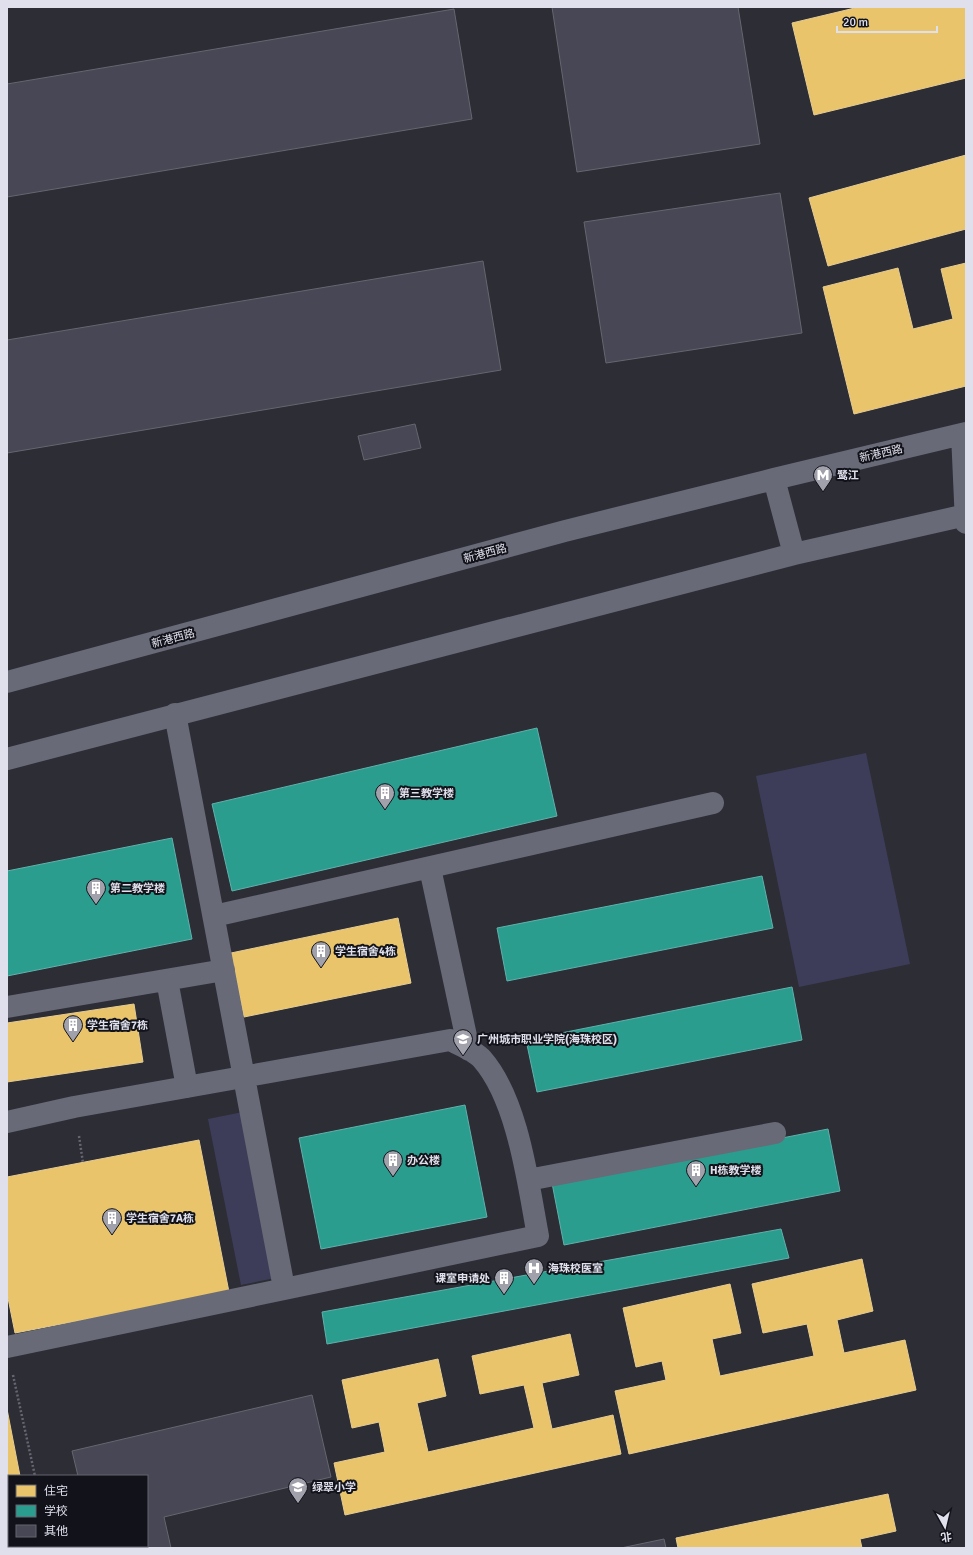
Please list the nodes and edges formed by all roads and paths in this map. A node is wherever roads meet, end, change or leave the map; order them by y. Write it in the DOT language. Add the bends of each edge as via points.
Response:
graph roads {
  1 [pos="965,437"];
  2 [pos="774,479"];
  3 [pos="965,518"];
  4 [pos="794,554"];
  5 [pos="7,682"];
  6 [pos="175,714"];
  7 [pos="7,759"];
  8 [pos="713,803"];
  9 [pos="430,868"];
  10 [pos="214,916"];
  11 [pos="224,970"];
  12 [pos="167,980"];
  13 [pos="7,1007"];
  14 [pos="469,1050"];
  15 [pos="244,1078"];
  16 [pos="187,1087"];
  17 [pos="7,1122"];
  18 [pos="775,1133"];
  19 [pos="528,1180"];
  20 [pos="284,1288"];
  21 [pos="7,1347"];
  22 [pos="12,1370"];
  23 [pos="35,1475"];
  1 -- 2 [label="main road, 新港西路"];
  1 -- 3 [label="main road"];
  2 -- 4 [label="main road"];
  2 -- 5 [label="main road, 新港西路" via="565,531"];
  3 -- 4 [label="main road"];
  4 -- 6 [label="main road"];
  6 -- 7 [label="main road"];
  6 -- 10 [label="main road"];
  8 -- 9 [label="main road"];
  9 -- 10 [label="main road"];
  9 -- 14 [label="main road"];
  10 -- 11 [label="main road"];
  11 -- 12 [label="main road"];
  11 -- 15 [label="main road"];
  12 -- 13 [label="main road"];
  12 -- 16 [label="main road"];
  14 -- 15 [label="main road" via="450,1040"];
  14 -- 19 [label="main road" via="481,1058 506,1098"];
  15 -- 16 [label="main road"];
  15 -- 20 [label="main road"];
  16 -- 17 [label="main road"];
  18 -- 19 [label="main road"];
  19 -- 20 [label="main road" via="538,1236"];
  20 -- 21 [label="main road"];
  22 -- 23 [label="path"];
}
